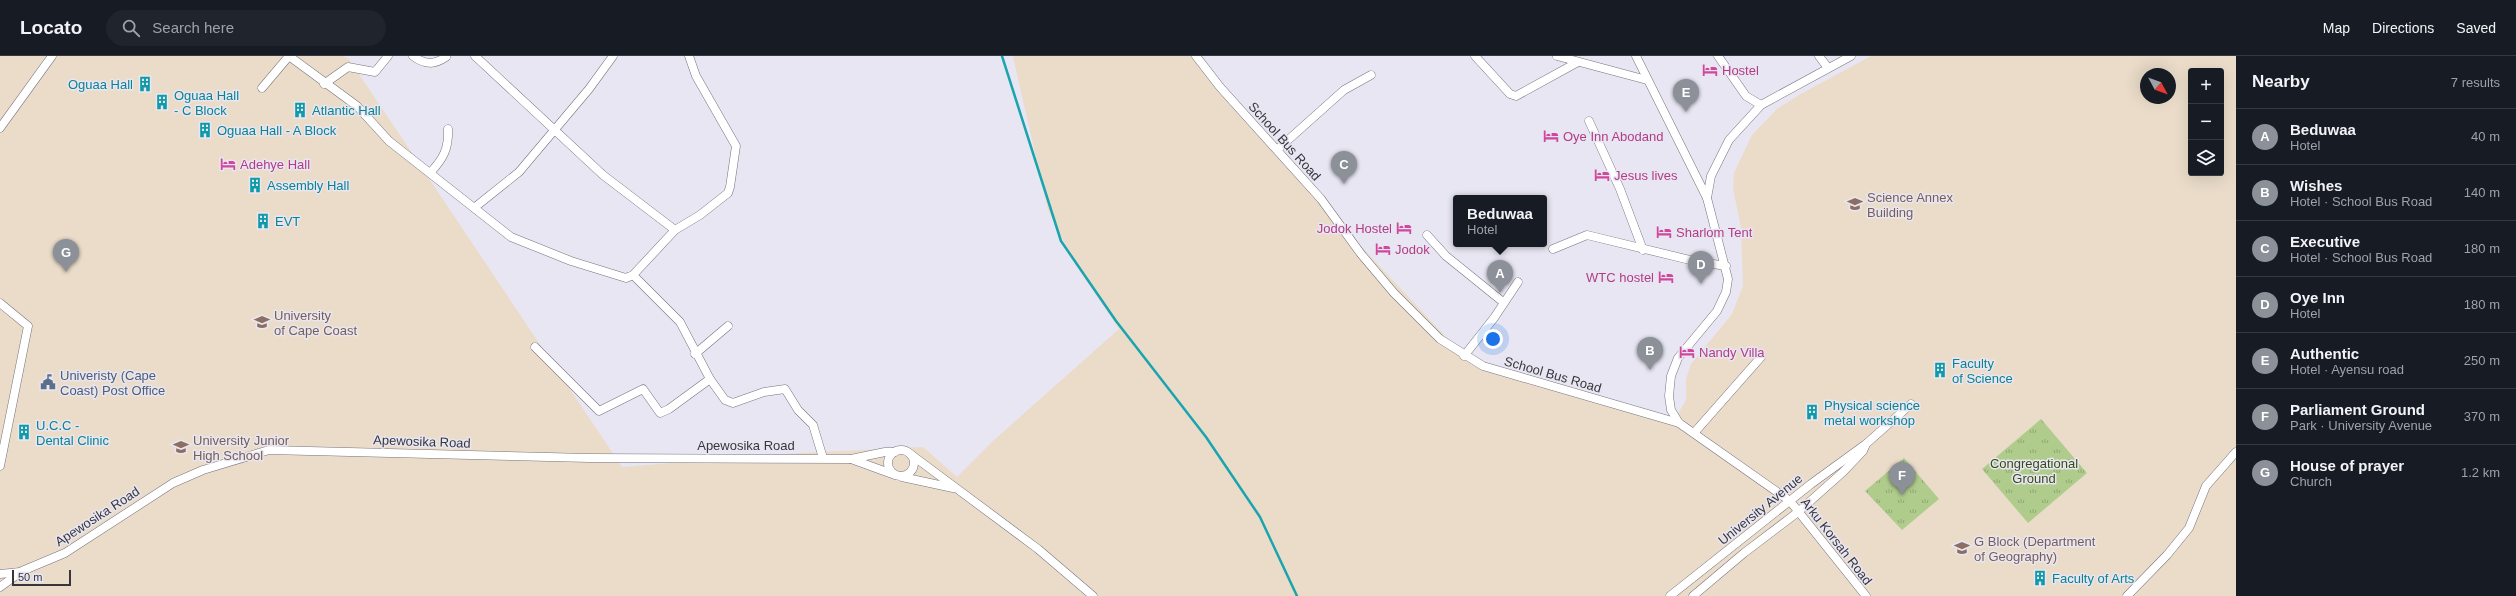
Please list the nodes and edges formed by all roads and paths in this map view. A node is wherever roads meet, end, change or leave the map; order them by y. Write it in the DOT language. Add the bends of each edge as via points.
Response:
graph roads {
  1 [pos="52,56"];
  2 [pos="289,56"];
  3 [pos="388,56"];
  4 [pos="413,56"];
  5 [pos="475,56"];
  6 [pos="613,56"];
  7 [pos="689,56"];
  8 [pos="1196,56"];
  9 [pos="1475,56"];
  10 [pos="1556,56"];
  11 [pos="1636,56"];
  12 [pos="1718,56"];
  13 [pos="1818,56"];
  14 [pos="1851,56"];
  15 [pos="446,57"];
  16 [pos="1578,62"];
  17 [pos="1828,68"];
  18 [pos="1371,75"];
  19 [pos="1647,80"];
  20 [pos="324,84"];
  21 [pos="262,88"];
  22 [pos="1761,105"];
  23 [pos="1589,121"];
  24 [pos="0,128"];
  25 [pos="448,129"];
  26 [pos="556,130"];
  27 [pos="1278,150"];
  28 [pos="430,173"];
  29 [pos="1707,198"];
  30 [pos="474,208"];
  31 [pos="675,230"];
  32 [pos="1427,235"];
  33 [pos="1553,248"];
  34 [pos="1643,250"];
  35 [pos="1726,266"];
  36 [pos="633,275"];
  37 [pos="1518,282"];
  38 [pos="1503,302"];
  39 [pos="0,303"];
  40 [pos="728,326"];
  41 [pos="535,347"];
  42 [pos="695,354"];
  43 [pos="1464,356"];
  44 [pos="1761,357"];
  45 [pos="710,379"];
  46 [pos="1911,404"];
  47 [pos="1679,423"];
  48 [pos="1694,433"];
  49 [pos="1866,444"];
  50 [pos="895,452"];
  51 [pos="2236,452"];
  52 [pos="909,453"];
  53 [pos="822,458"];
  54 [pos="851,459"];
  55 [pos="0,466"];
  56 [pos="898,476"];
  57 [pos="957,489"];
  58 [pos="1790,500"];
  59 [pos="1798,512"];
  60 [pos="22,571"];
  61 [pos="0,574"];
  62 [pos="0,587"];
  63 [pos="1093,596"];
  64 [pos="1670,596"];
  65 [pos="1693,596"];
  66 [pos="1866,596"];
  67 [pos="2127,596"];
  1 -- 24 [label="street"];
  2 -- 20 [label="street"];
  2 -- 21 [label="street"];
  3 -- 20 [label="street" via="375,72 348,67"];
  4 -- 15 [label="street" via="430,64"];
  5 -- 26 [label="street"];
  6 -- 26 [label="street"];
  7 -- 31 [label="street" via="696,76 737,148 728,193 700,215"];
  8 -- 27 [label="street, School Bus Road" via="1220,87"];
  9 -- 16 [label="street" via="1510,94 1516,96"];
  10 -- 16 [label="street"];
  11 -- 19 [label="street"];
  12 -- 22 [label="street" via="1746,96"];
  13 -- 17 [label="street"];
  14 -- 17 [label="street"];
  16 -- 19 [label="street"];
  17 -- 22 [label="street"];
  18 -- 27 [label="street" via="1344,90"];
  19 -- 29 [label="street"];
  20 -- 28 [label="street" via="357,106 389,141"];
  22 -- 29 [label="street" via="1729,140 1712,176"];
  23 -- 34 [label="street" via="1620,189"];
  25 -- 28 [label="street" via="449,143 446,153"];
  26 -- 30 [label="street" via="519,172"];
  26 -- 31 [label="street" via="615,185"];
  27 -- 43 [label="street, School Bus Road" via="1321,199 1361,254 1394,293 1440,339"];
  28 -- 30 [label="street"];
  29 -- 35 [label="street"];
  30 -- 36 [label="street" via="512,237 528,245 621,278"];
  31 -- 36 [label="street"];
  32 -- 38 [label="street" via="1446,256"];
  33 -- 34 [label="street" via="1587,235"];
  34 -- 35 [label="street"];
  35 -- 47 [label="street" via="1726,292 1717,310 1678,358 1671,376 1671,410"];
  36 -- 42 [label="street" via="680,322"];
  37 -- 38 [label="street"];
  38 -- 43 [label="street" via="1494,318"];
  39 -- 55 [label="street" via="28,326"];
  40 -- 42 [label="street"];
  41 -- 45 [label="street" via="600,411 643,389 660,413"];
  42 -- 45 [label="street"];
  43 -- 47 [label="street, School Bus Road" via="1483,366"];
  44 -- 48 [label="street"];
  45 -- 53 [label="street" via="730,402 785,389 798,410 813,425"];
  46 -- 49 [label="street, University Avenue"];
  47 -- 48 [label="street"];
  48 -- 58 [label="street"];
  49 -- 58 [label="street, University Avenue"];
  49 -- 59 [label="street, University Avenue" via="1863,451 1843,472"];
  50 -- 52 [label="street" via="902,450"];
  50 -- 54 [label="street, Apewosika Road"];
  50 -- 56 [label="street" via="889,457 888,464 890,471"];
  51 -- 67 [label="street" via="2206,486 2189,528"];
  52 -- 56 [label="street" via="914,466 910,473"];
  52 -- 57 [label="street, Apewosika Road"];
  53 -- 54 [label="street, Apewosika Road"];
  53 -- 60 [label="street, Apewosika Road" via="590,458 269,450 203,470 172,483 65,553"];
  54 -- 56 [label="street, Apewosika Road"];
  56 -- 57 [label="street, Apewosika Road"];
  57 -- 63 [label="street, Apewosika Road" via="1038,549"];
  58 -- 59 [label="street, Arku Korsah Road"];
  58 -- 64 [label="street, University Avenue"];
  59 -- 65 [label="street, University Avenue"];
  59 -- 66 [label="street, Arku Korsah Road"];
  60 -- 61 [label="street"];
  60 -- 62 [label="street"];
}
